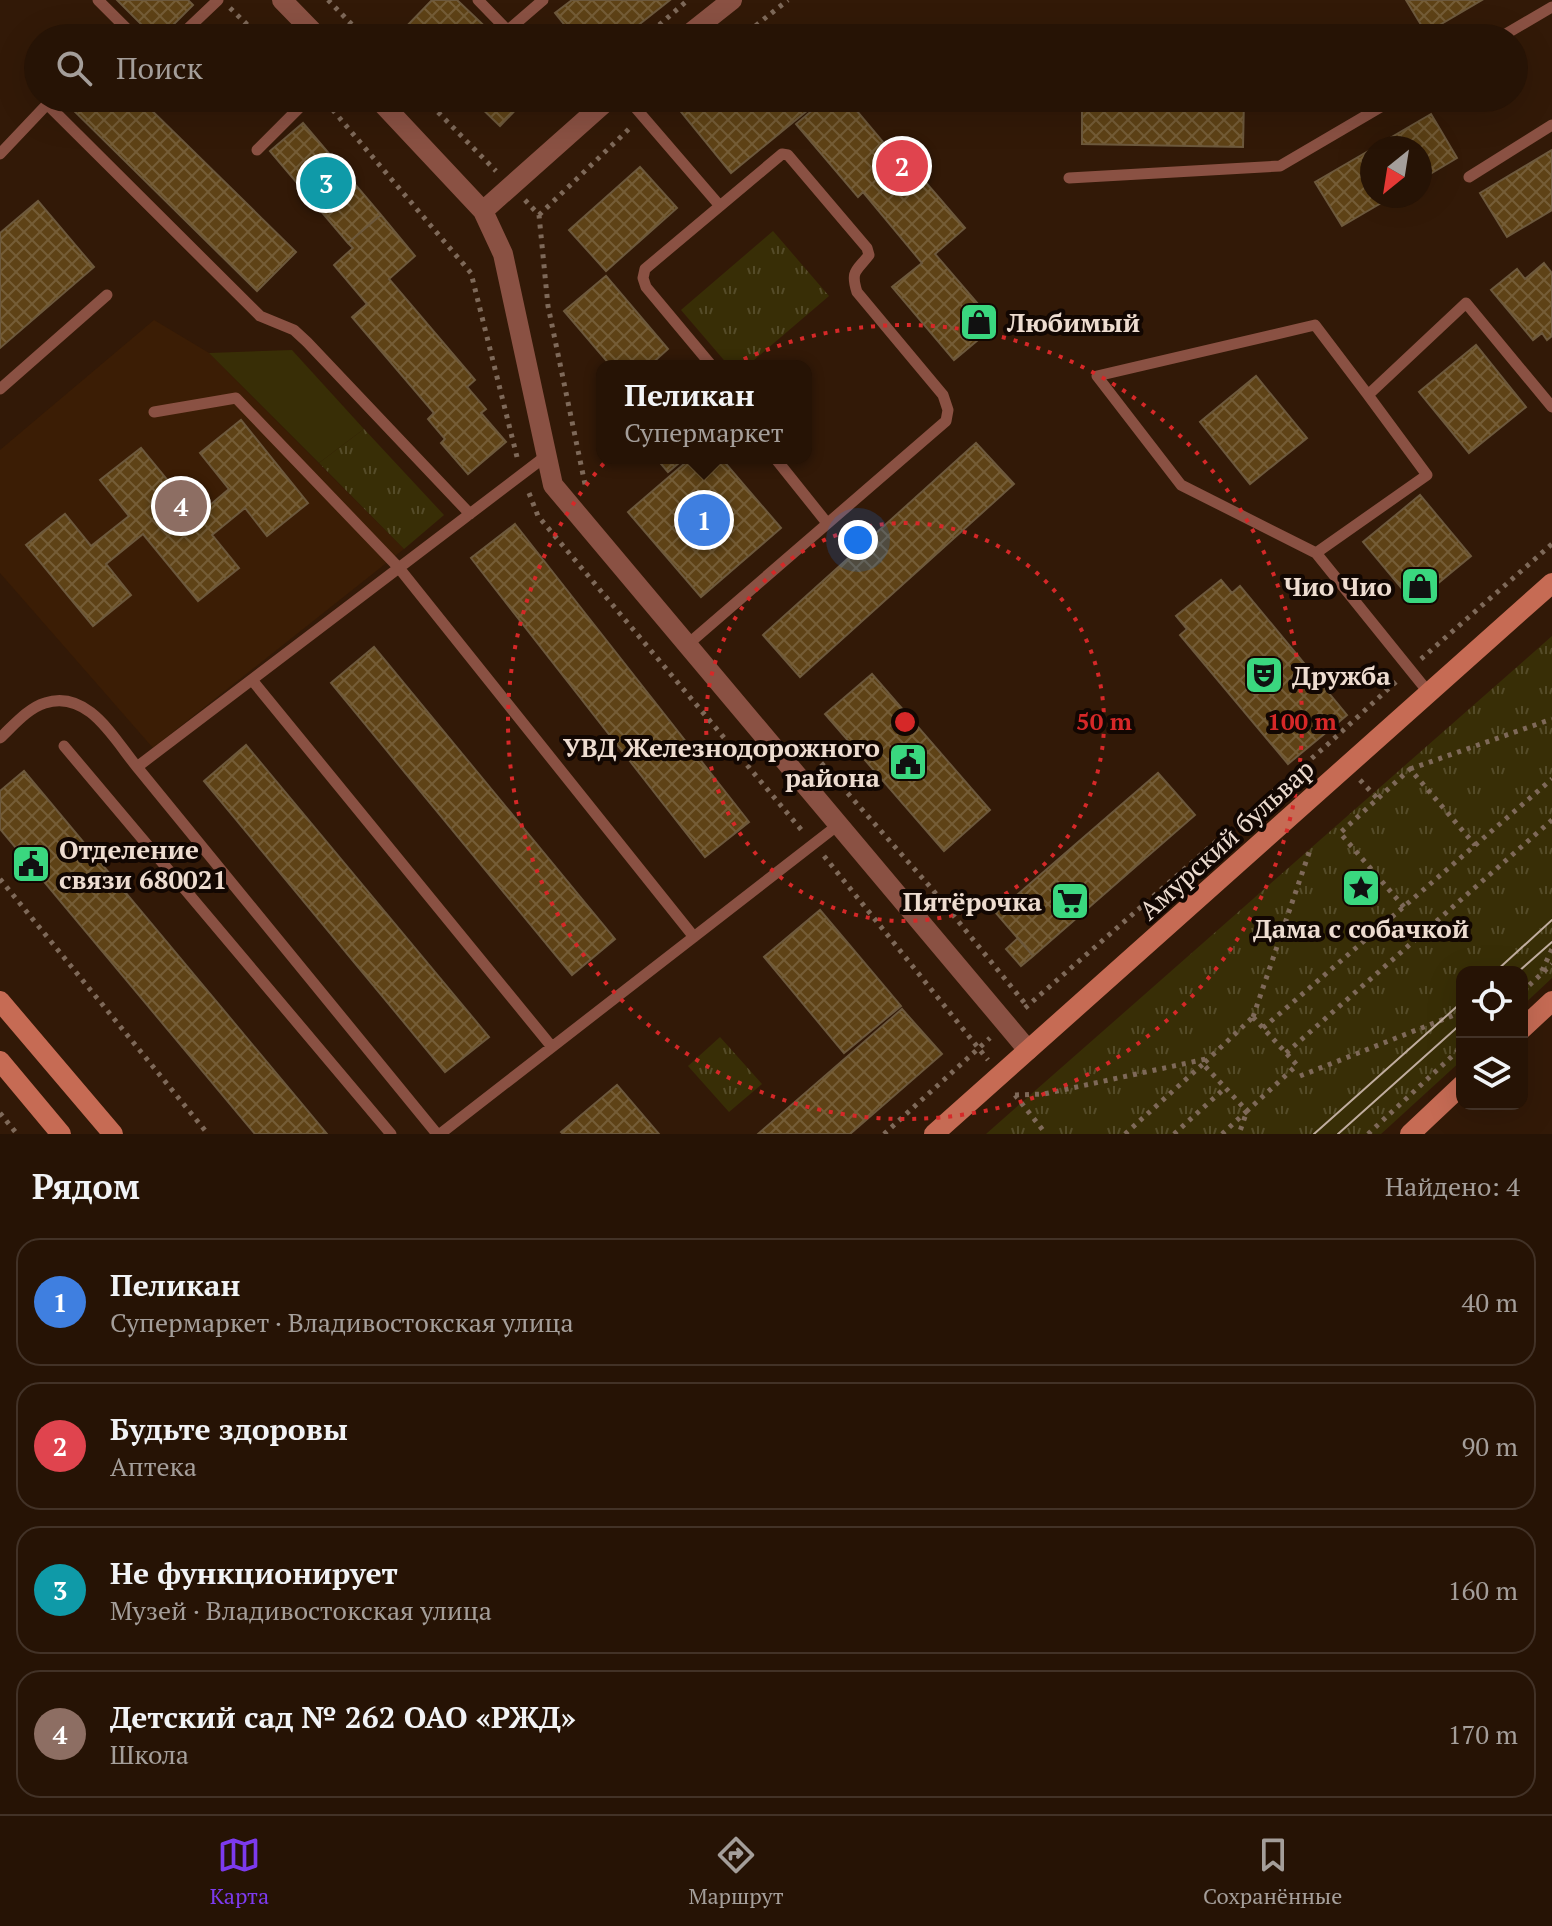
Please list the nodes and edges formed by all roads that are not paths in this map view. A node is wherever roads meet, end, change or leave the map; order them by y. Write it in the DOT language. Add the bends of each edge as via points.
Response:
graph roads {
  1 [pos="98,0"];
  2 [pos="220,0"];
  3 [pos="282,0"];
  4 [pos="478,0"];
  5 [pos="543,0"];
  6 [pos="732,0"];
  7 [pos="1552,7"];
  8 [pos="121,24"];
  9 [pos="193,24"];
  10 [pos="305,24"];
  11 [pos="501,24"];
  12 [pos="520,24"];
  13 [pos="702,24"];
  14 [pos="1523,24"];
  15 [pos="40,112"];
  16 [pos="61,112"];
  17 [pos="295,112"];
  18 [pos="390,112"];
  19 [pos="587,112"];
  20 [pos="594,112"];
  21 [pos="639,112"];
  22 [pos="1372,112"];
  23 [pos="590,115"];
  24 [pos="1552,125"];
  25 [pos="257,150"];
  26 [pos="0,154"];
  27 [pos="1469,177"];
  28 [pos="1069,178"];
  29 [pos="720,206"];
  30 [pos="483,211"];
  31 [pos="107,295"];
  32 [pos="707,360"];
  33 [pos="0,389"];
  34 [pos="1368,395"];
  35 [pos="1552,407"];
  36 [pos="154,412"];
  37 [pos="546,456"];
  38 [pos="780,464"];
  39 [pos="470,514"];
  40 [pos="827,523"];
  41 [pos="1316,553"];
  42 [pos="399,568"];
  43 [pos="1552,583"];
  44 [pos="687,645"];
  45 [pos="252,680"];
  46 [pos="1429,693"];
  47 [pos="0,738"];
  48 [pos="64,746"];
  49 [pos="137,767"];
  50 [pos="838,825"];
  51 [pos="694,937"];
  52 [pos="0,1001"];
  53 [pos="1552,1001"];
  54 [pos="1528,1023"];
  55 [pos="552,1047"];
  56 [pos="1028,1050"];
  57 [pos="0,1061"];
  58 [pos="1456,1091"];
  59 [pos="61,1134"];
  60 [pos="113,1134"];
  61 [pos="391,1134"];
  62 [pos="439,1134"];
  63 [pos="934,1134"];
  64 [pos="1410,1134"];
  1 -- 8 [label="lane"];
  2 -- 9 [label="lane"];
  3 -- 10 [label="street"];
  4 -- 11 [label="lane"];
  5 -- 12 [label="lane"];
  6 -- 13 [label="street"];
  7 -- 14 [label="lane"];
  15 -- 26 [label="lane"];
  16 -- 39 [label="lane" via="260,316 294,330 307,342"];
  17 -- 25 [label="lane"];
  18 -- 30 [label="street"];
  19 -- 23 [label="lane"];
  20 -- 23 [label="street"];
  21 -- 29 [label="lane"];
  22 -- 28 [label="lane" via="1280,166"];
  23 -- 30 [label="street"];
  24 -- 27 [label="lane"];
  29 -- 32 [label="lane" via="645,269 643,278"];
  29 -- 40 [label="lane" via="786,154 867,248 869,255 853,278 857,292 943,395 946,421"];
  30 -- 37 [label="street" via="503,254"];
  31 -- 33 [label="lane"];
  34 -- 35 [label="lane" via="1466,303"];
  34 -- 41 [label="lane" via="1427,475"];
  34 -- 41 [label="lane" via="1315,325 1097,376 1181,485"];
  36 -- 42 [label="lane" via="236,398"];
  37 -- 39 [label="lane"];
  37 -- 44 [label="street" via="553,485"];
  38 -- 40 [label="lane"];
  39 -- 42 [label="lane"];
  40 -- 44 [label="lane"];
  41 -- 46 [label="lane"];
  42 -- 45 [label="lane"];
  42 -- 51 [label="lane"];
  43 -- 46 [label="street, Амурский бульвар"];
  44 -- 50 [label="street"];
  45 -- 49 [label="lane"];
  45 -- 55 [label="lane"];
  46 -- 56 [label="street, Амурский бульвар"];
  47 -- 49 [label="lane" via="45,703 73,701 87,707"];
  48 -- 61 [label="lane"];
  49 -- 62 [label="lane"];
  50 -- 51 [label="lane"];
  50 -- 56 [label="street"];
  51 -- 55 [label="lane"];
  52 -- 60 [label="street"];
  53 -- 54 [label="street"];
  55 -- 62 [label="lane"];
  56 -- 63 [label="street, Амурский бульвар"];
  57 -- 59 [label="street"];
  58 -- 64 [label="street"];
}
